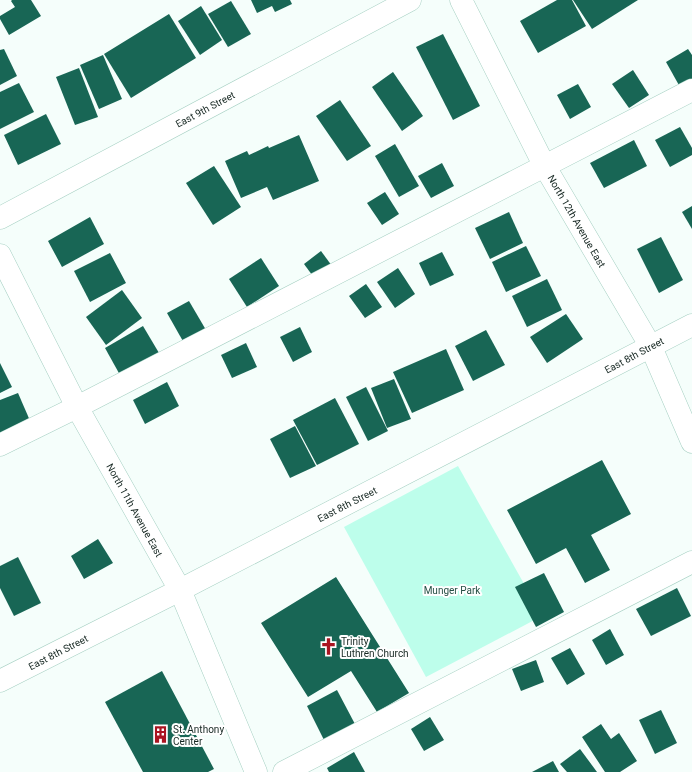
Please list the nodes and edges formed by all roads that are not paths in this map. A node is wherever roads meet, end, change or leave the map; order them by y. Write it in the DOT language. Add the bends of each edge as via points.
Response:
graph roads {
  1 [pos="410,0"];
  2 [pos="460,0"];
  3 [pos="692,90"];
  4 [pos="544,165"];
  5 [pos="0,218"];
  6 [pos="0,255"];
  7 [pos="692,325"];
  8 [pos="651,347"];
  9 [pos="76,407"];
  10 [pos="692,442"];
  11 [pos="0,445"];
  12 [pos="692,562"];
  13 [pos="180,590"];
  14 [pos="0,681"];
  15 [pos="256,772"];
  16 [pos="284,772"];
  1 -- 5 [label="street, East 9th Street"];
  2 -- 4 [label="street, North 12th Avenue East"];
  3 -- 4 [label="street"];
  4 -- 8 [label="street, North 12th Avenue East"];
  4 -- 9 [label="street"];
  6 -- 9 [label="street, North 11th Avenue East"];
  7 -- 8 [label="street, East 8th Street"];
  8 -- 10 [label="street, North 12th Avenue East"];
  8 -- 13 [label="street, East 8th Street"];
  9 -- 11 [label="street"];
  9 -- 13 [label="street, North 11th Avenue East"];
  12 -- 16 [label="street"];
  13 -- 14 [label="street, East 8th Street"];
  13 -- 15 [label="street, North 11th Avenue East"];
}
